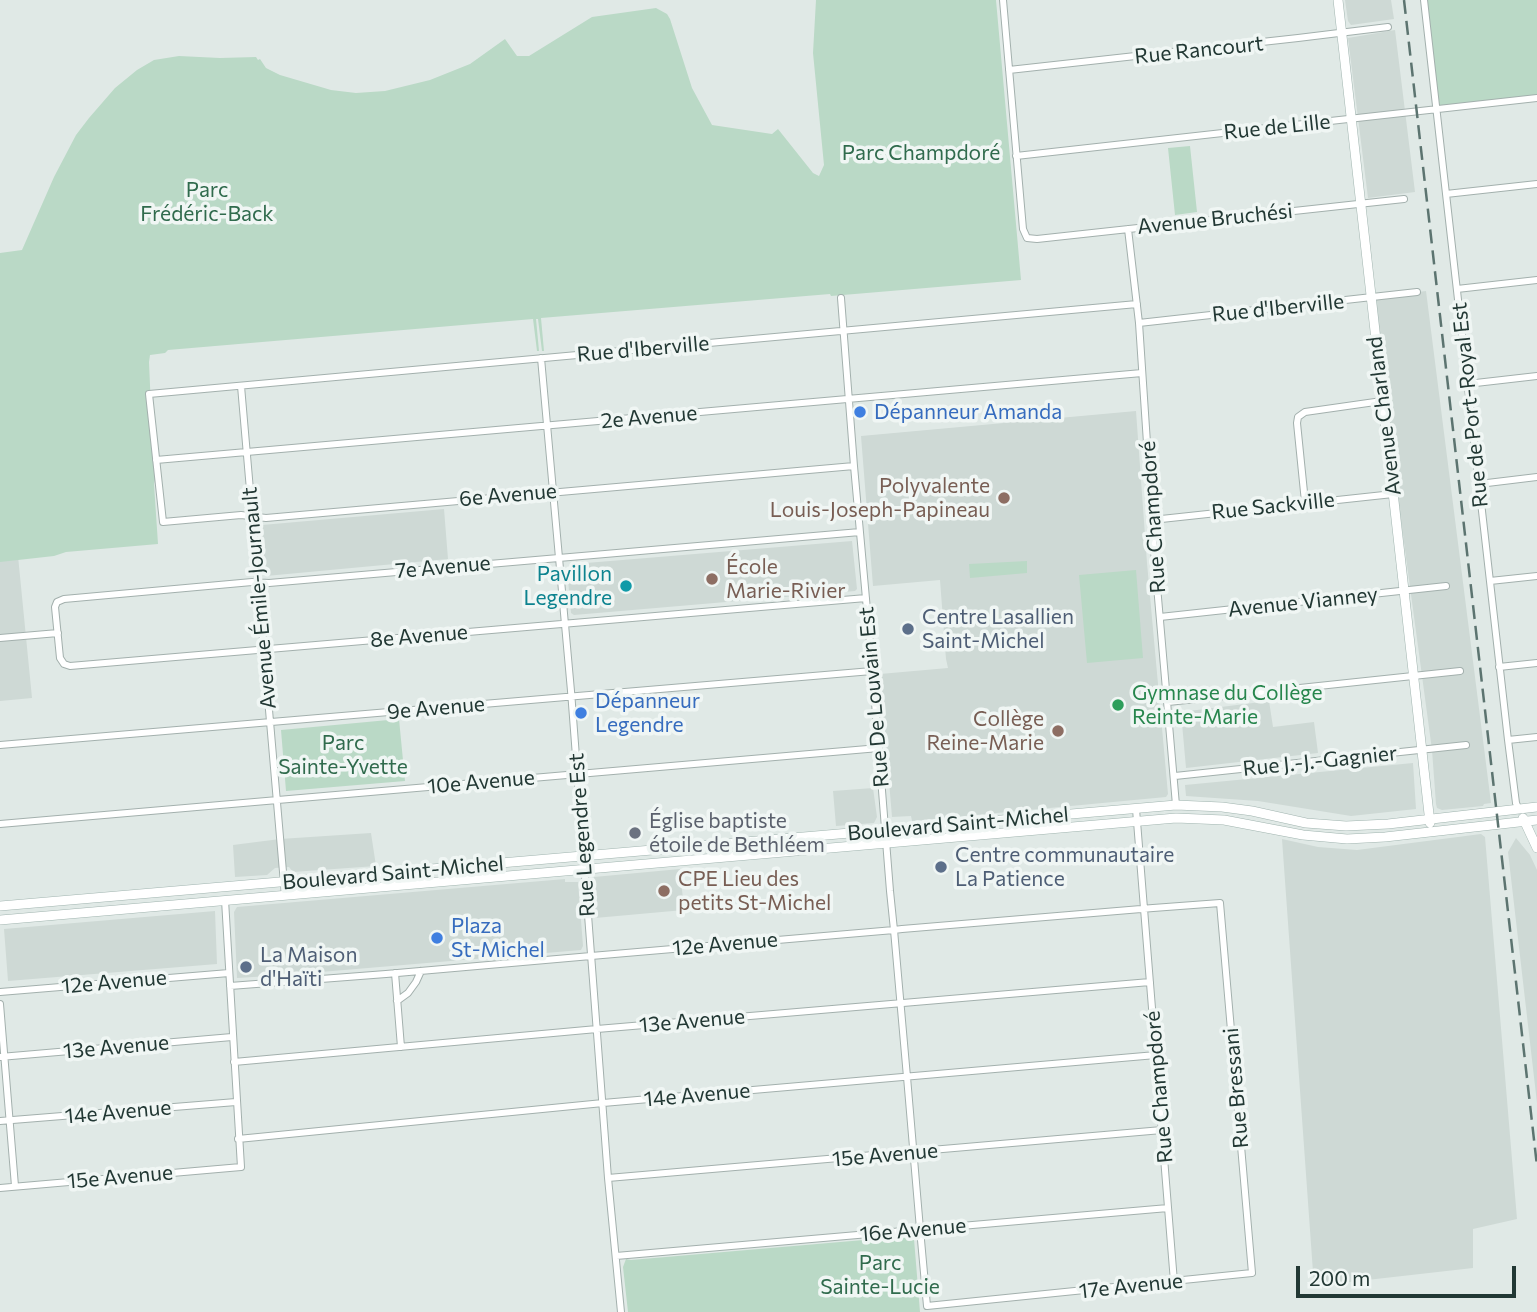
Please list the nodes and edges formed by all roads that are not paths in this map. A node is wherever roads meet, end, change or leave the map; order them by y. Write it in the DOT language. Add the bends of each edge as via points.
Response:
graph roads {
  1 [pos="1003,0"];
  2 [pos="1338,0"];
  3 [pos="1424,0"];
  4 [pos="1388,27"];
  5 [pos="1342,33"];
  6 [pos="1009,70"];
  7 [pos="1537,98"];
  8 [pos="1436,109"];
  9 [pos="1350,118"];
  10 [pos="1016,156"];
  11 [pos="1537,184"];
  12 [pos="1446,194"];
  13 [pos="1404,199"];
  14 [pos="1360,204"];
  15 [pos="1128,229"];
  16 [pos="1537,280"];
  17 [pos="1457,289"];
  18 [pos="1417,292"];
  19 [pos="841,298"];
  20 [pos="1371,298"];
  21 [pos="1137,304"];
  22 [pos="1139,323"];
  23 [pos="844,330"];
  24 [pos="541,358"];
  25 [pos="1142,373"];
  26 [pos="1537,376"];
  27 [pos="1467,384"];
  28 [pos="241,386"];
  29 [pos="849,399"];
  30 [pos="1382,401"];
  31 [pos="548,426"];
  32 [pos="246,453"];
  33 [pos="156,460"];
  34 [pos="854,466"];
  35 [pos="1537,478"];
  36 [pos="1479,484"];
  37 [pos="554,491"];
  38 [pos="1393,494"];
  39 [pos="1305,502"];
  40 [pos="252,516"];
  41 [pos="1152,520"];
  42 [pos="860,532"];
  43 [pos="559,557"];
  44 [pos="1537,576"];
  45 [pos="1490,581"];
  46 [pos="257,582"];
  47 [pos="1446,586"];
  48 [pos="1404,591"];
  49 [pos="866,598"];
  50 [pos="1160,617"];
  51 [pos="564,624"];
  52 [pos="58,633"];
  53 [pos="0,638"];
  54 [pos="263,650"];
  55 [pos="1537,663"];
  56 [pos="1499,667"];
  57 [pos="872,671"];
  58 [pos="1460,671"];
  59 [pos="1414,676"];
  60 [pos="571,697"];
  61 [pos="1168,702"];
  62 [pos="270,722"];
  63 [pos="1537,737"];
  64 [pos="1508,740"];
  65 [pos="0,745"];
  66 [pos="1466,745"];
  67 [pos="879,748"];
  68 [pos="1422,750"];
  69 [pos="577,774"];
  70 [pos="1175,776"];
  71 [pos="277,800"];
  72 [pos="1177,805"];
  73 [pos="1537,807"];
  74 [pos="1136,809"];
  75 [pos="1519,810"];
  76 [pos="1430,819"];
  77 [pos="1537,820"];
  78 [pos="1137,821"];
  79 [pos="1524,821"];
  80 [pos="0,824"];
  81 [pos="886,830"];
  82 [pos="1431,831"];
  83 [pos="887,843"];
  84 [pos="1537,848"];
  85 [pos="583,857"];
  86 [pos="584,870"];
  87 [pos="284,882"];
  88 [pos="285,895"];
  89 [pos="225,900"];
  90 [pos="1220,903"];
  91 [pos="0,906"];
  92 [pos="1145,908"];
  93 [pos="0,920"];
  94 [pos="894,930"];
  95 [pos="591,956"];
  96 [pos="421,971"];
  97 [pos="229,973"];
  98 [pos="395,973"];
  99 [pos="1150,982"];
  100 [pos="230,986"];
  101 [pos="0,992"];
  102 [pos="397,1001"];
  103 [pos="900,1003"];
  104 [pos="0,1004"];
  105 [pos="597,1029"];
  106 [pos="232,1037"];
  107 [pos="401,1047"];
  108 [pos="1156,1055"];
  109 [pos="3,1057"];
  110 [pos="234,1062"];
  111 [pos="907,1077"];
  112 [pos="236,1102"];
  113 [pos="603,1103"];
  114 [pos="0,1121"];
  115 [pos="11,1121"];
  116 [pos="1162,1130"];
  117 [pos="238,1139"];
  118 [pos="914,1153"];
  119 [pos="608,1178"];
  120 [pos="15,1186"];
  121 [pos="0,1188"];
  122 [pos="1168,1208"];
  123 [pos="920,1229"];
  124 [pos="616,1256"];
  125 [pos="1252,1273"];
  126 [pos="1174,1282"];
  127 [pos="927,1306"];
  128 [pos="621,1312"];
  1 -- 6 [label="street"];
  2 -- 5 [label="main road, Avenue Charland"];
  3 -- 8 [label="street, Rue de Port-Royal Est"];
  4 -- 5 [label="street, Rue Rancourt"];
  5 -- 6 [label="street, Rue Rancourt"];
  5 -- 9 [label="main road, Avenue Charland"];
  6 -- 10 [label="street"];
  7 -- 8 [label="street, Rue de Lille"];
  8 -- 9 [label="street, Rue de Lille"];
  8 -- 12 [label="street, Rue de Port-Royal Est"];
  9 -- 10 [label="street, Rue de Lille"];
  9 -- 14 [label="main road, Avenue Charland"];
  10 -- 15 [label="street, Avenue Bruchési" via="1027,238"];
  11 -- 12 [label="street"];
  12 -- 17 [label="street, Rue de Port-Royal Est"];
  13 -- 14 [label="street, Avenue Bruchési"];
  14 -- 15 [label="street, Avenue Bruchési"];
  14 -- 20 [label="main road, Avenue Charland"];
  15 -- 21 [label="street, Rue Champdoré"];
  16 -- 17 [label="street"];
  17 -- 27 [label="street, Rue de Port-Royal Est"];
  18 -- 20 [label="street, Rue d'Iberville"];
  19 -- 23 [label="street, Rue De Louvain Est"];
  20 -- 22 [label="street, Rue d'Iberville"];
  20 -- 30 [label="main road, Avenue Charland"];
  21 -- 22 [label="street, Rue Champdoré"];
  21 -- 23 [label="street, Rue d'Iberville"];
  22 -- 25 [label="street, Rue Champdoré"];
  23 -- 24 [label="street, Rue d'Iberville"];
  23 -- 29 [label="street, Rue De Louvain Est"];
  24 -- 28 [label="street, Rue d'Iberville"];
  24 -- 31 [label="street, Rue Legendre Est"];
  25 -- 29 [label="street, 2e Avenue"];
  25 -- 41 [label="street, Rue Champdoré"];
  26 -- 27 [label="street"];
  27 -- 36 [label="street, Rue de Port-Royal Est"];
  28 -- 32 [label="street, Avenue Émile-Journault"];
  28 -- 33 [label="street, Rue d'Iberville" via="149,394"];
  29 -- 31 [label="street, 2e Avenue"];
  29 -- 34 [label="street, Rue De Louvain Est"];
  30 -- 38 [label="main road, Avenue Charland"];
  30 -- 39 [label="street" via="1305,412 1298,417"];
  31 -- 32 [label="street, 2e Avenue"];
  31 -- 37 [label="street, Rue Legendre Est"];
  32 -- 33 [label="street, 2e Avenue"];
  32 -- 40 [label="street, Avenue Émile-Journault"];
  33 -- 40 [label="street, 6e Avenue" via="163,522"];
  34 -- 37 [label="street, 6e Avenue"];
  34 -- 42 [label="street, Rue De Louvain Est"];
  35 -- 36 [label="street"];
  36 -- 45 [label="street, Rue de Port-Royal Est"];
  37 -- 40 [label="street, 6e Avenue"];
  37 -- 43 [label="street, Rue Legendre Est"];
  38 -- 39 [label="street, Rue Sackville"];
  38 -- 48 [label="main road, Avenue Charland"];
  39 -- 41 [label="street, Rue Sackville"];
  40 -- 46 [label="street, Avenue Émile-Journault"];
  41 -- 50 [label="street, Rue Champdoré"];
  42 -- 43 [label="street, 7e Avenue"];
  42 -- 49 [label="street, Rue De Louvain Est"];
  43 -- 46 [label="street, 7e Avenue"];
  43 -- 51 [label="street, Rue Legendre Est"];
  44 -- 45 [label="street"];
  45 -- 56 [label="street, Rue de Port-Royal Est"];
  46 -- 52 [label="street, 7e Avenue" via="64,599 56,604"];
  46 -- 54 [label="street, Avenue Émile-Journault"];
  47 -- 48 [label="street, Avenue Vianney"];
  48 -- 50 [label="street, Avenue Vianney"];
  48 -- 59 [label="main road, Avenue Charland"];
  49 -- 51 [label="street, 8e Avenue"];
  49 -- 57 [label="street, Rue De Louvain Est"];
  50 -- 61 [label="street, Rue Champdoré"];
  51 -- 54 [label="street, 8e Avenue"];
  51 -- 60 [label="street, Rue Legendre Est"];
  52 -- 53 [label="street"];
  52 -- 54 [label="street, 8e Avenue" via="60,658 66,665"];
  54 -- 62 [label="street, Avenue Émile-Journault"];
  55 -- 56 [label="street"];
  56 -- 64 [label="street, Rue de Port-Royal Est"];
  57 -- 60 [label="street, 9e Avenue"];
  57 -- 67 [label="street, Rue De Louvain Est"];
  58 -- 59 [label="street"];
  59 -- 61 [label="street"];
  59 -- 68 [label="main road, Avenue Charland"];
  60 -- 62 [label="street, 9e Avenue"];
  60 -- 69 [label="street, Rue Legendre Est"];
  61 -- 70 [label="street, Rue Champdoré"];
  62 -- 65 [label="street, 9e Avenue"];
  62 -- 71 [label="street, Avenue Émile-Journault"];
  63 -- 64 [label="street"];
  64 -- 75 [label="street, Rue de Port-Royal Est"];
  66 -- 68 [label="street, Rue J.-J.-Gagnier"];
  67 -- 69 [label="street, 10e Avenue"];
  67 -- 81 [label="street, Rue De Louvain Est"];
  68 -- 70 [label="street, Rue J.-J.-Gagnier"];
  68 -- 76 [label="main road, Avenue Charland"];
  69 -- 71 [label="street, 10e Avenue"];
  69 -- 85 [label="street, Rue Legendre Est"];
  70 -- 72 [label="street, Rue Champdoré"];
  71 -- 80 [label="street, 10e Avenue"];
  71 -- 87 [label="street, Avenue Émile-Journault"];
  72 -- 74 [label="main road, Boulevard Saint-Michel"];
  72 -- 76 [label="main road, Boulevard Saint-Michel" via="1239,808 1331,825"];
  73 -- 75 [label="main road, Boulevard Saint-Michel"];
  74 -- 78 [label="street, Rue Champdoré"];
  74 -- 81 [label="main road, Boulevard Saint-Michel"];
  75 -- 76 [label="main road, Boulevard Saint-Michel"];
  75 -- 79 [label="main road"];
  76 -- 82 [label="main road, Avenue Charland"];
  77 -- 79 [label="main road, Boulevard Saint-Michel"];
  78 -- 82 [label="main road, Boulevard Saint-Michel" via="1216,819 1340,839"];
  78 -- 83 [label="main road, Boulevard Saint-Michel"];
  78 -- 92 [label="street, Rue Champdoré"];
  79 -- 82 [label="main road, Boulevard Saint-Michel"];
  79 -- 84 [label="main road"];
  81 -- 83 [label="street, Rue De Louvain Est"];
  81 -- 85 [label="main road, Boulevard Saint-Michel"];
  83 -- 86 [label="main road, Boulevard Saint-Michel"];
  83 -- 94 [label="street, Rue De Louvain Est"];
  85 -- 86 [label="street, Rue Legendre Est"];
  85 -- 87 [label="main road, Boulevard Saint-Michel"];
  86 -- 88 [label="main road, Boulevard Saint-Michel"];
  86 -- 95 [label="street, Rue Legendre Est"];
  87 -- 88 [label="street, Avenue Émile-Journault"];
  87 -- 91 [label="main road, Boulevard Saint-Michel"];
  88 -- 89 [label="main road, Boulevard Saint-Michel"];
  89 -- 93 [label="main road, Boulevard Saint-Michel"];
  89 -- 97 [label="street"];
  90 -- 92 [label="street, 12e Avenue"];
  90 -- 125 [label="street, Rue Bressani"];
  92 -- 94 [label="street, 12e Avenue"];
  92 -- 99 [label="street, Rue Champdoré"];
  94 -- 95 [label="street, 12e Avenue"];
  94 -- 103 [label="street, Rue De Louvain Est"];
  95 -- 96 [label="street, 12e Avenue"];
  95 -- 105 [label="street, Rue Legendre Est"];
  96 -- 98 [label="street, 12e Avenue"];
  96 -- 102 [label="street" via="408,993"];
  97 -- 100 [label="street"];
  97 -- 101 [label="street, 12e Avenue"];
  98 -- 100 [label="street, 12e Avenue"];
  98 -- 102 [label="street"];
  99 -- 103 [label="street, 13e Avenue"];
  99 -- 108 [label="street, Rue Champdoré"];
  100 -- 106 [label="street"];
  102 -- 107 [label="street"];
  103 -- 105 [label="street, 13e Avenue"];
  103 -- 111 [label="street, Rue De Louvain Est"];
  104 -- 109 [label="street"];
  105 -- 107 [label="street, 13e Avenue"];
  105 -- 113 [label="street, Rue Legendre Est"];
  106 -- 109 [label="street, 13e Avenue"];
  106 -- 110 [label="street"];
  107 -- 110 [label="street, 13e Avenue"];
  108 -- 111 [label="street, 14e Avenue"];
  108 -- 116 [label="street, Rue Champdoré"];
  109 -- 115 [label="street"];
  110 -- 112 [label="street"];
  111 -- 113 [label="street, 14e Avenue"];
  111 -- 118 [label="street, Rue De Louvain Est"];
  112 -- 115 [label="street, 14e Avenue"];
  112 -- 117 [label="street"];
  113 -- 117 [label="street, 14e Avenue"];
  113 -- 119 [label="street, Rue Legendre Est"];
  114 -- 115 [label="street, 14e Avenue"];
  115 -- 120 [label="street"];
  116 -- 118 [label="street, 15e Avenue"];
  116 -- 122 [label="street, Rue Champdoré"];
  117 -- 120 [label="street, 15e Avenue" via="240,1167"];
  118 -- 119 [label="street, 15e Avenue"];
  118 -- 123 [label="street, Rue De Louvain Est"];
  119 -- 124 [label="street, Rue Legendre Est"];
  120 -- 121 [label="street, 15e Avenue"];
  122 -- 123 [label="street, 16e Avenue"];
  122 -- 126 [label="street, Rue Champdoré"];
  123 -- 124 [label="street, 16e Avenue"];
  123 -- 127 [label="street, Rue De Louvain Est"];
  124 -- 128 [label="street, Rue Legendre Est"];
  125 -- 126 [label="street, 17e Avenue"];
  126 -- 127 [label="street, 17e Avenue"];
}
